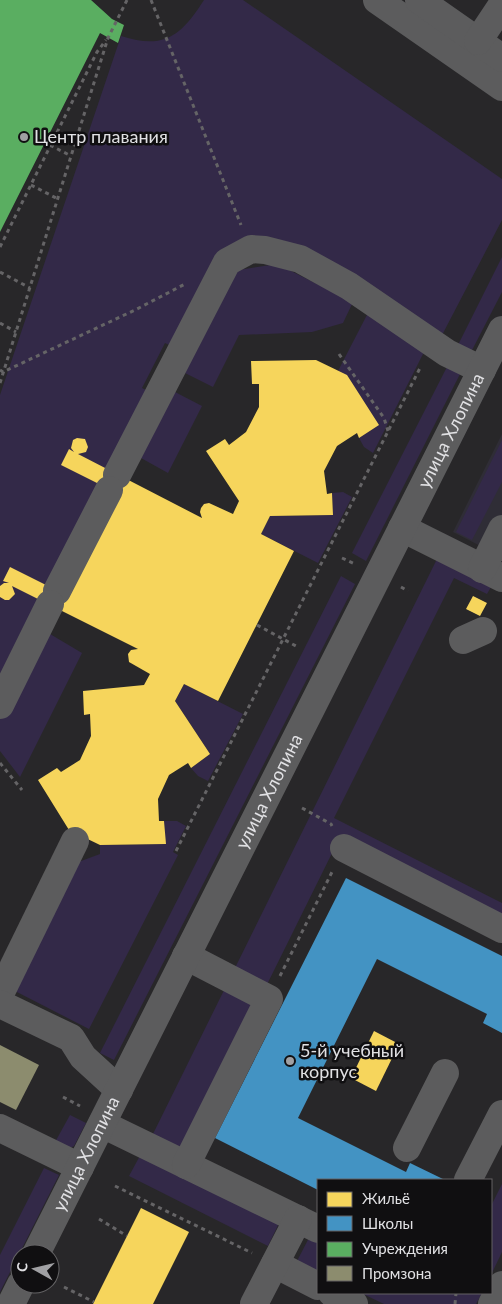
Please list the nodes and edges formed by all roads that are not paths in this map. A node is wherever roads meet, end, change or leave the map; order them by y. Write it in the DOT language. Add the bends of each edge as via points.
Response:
graph roads {
  1 [pos="377,0"];
  2 [pos="419,0"];
  3 [pos="502,5"];
  4 [pos="478,41"];
  5 [pos="502,58"];
  6 [pos="502,87"];
  7 [pos="502,330"];
  8 [pos="482,370"];
  9 [pos="402,528"];
  10 [pos="502,528"];
  11 [pos="492,573"];
  12 [pos="0,705"];
  13 [pos="75,841"];
  14 [pos="344,848"];
  15 [pos="502,929"];
  16 [pos="186,956"];
  17 [pos="0,994"];
  18 [pos="0,1004"];
  19 [pos="445,1073"];
  20 [pos="119,1090"];
  21 [pos="502,1114"];
  22 [pos="94,1116"];
  23 [pos="0,1128"];
  24 [pos="407,1148"];
  25 [pos="186,1165"];
  26 [pos="80,1167"];
  27 [pos="469,1179"];
  28 [pos="308,1224"];
  29 [pos="41,1244"];
  30 [pos="275,1264"];
  31 [pos="317,1285"];
  32 [pos="502,1285"];
  33 [pos="334,1294"];
  34 [pos="254,1304"];
  35 [pos="354,1304"];
  36 [pos="492,1304"];
  1 -- 6 [label="street"];
  2 -- 4 [label="street"];
  3 -- 4 [label="street"];
  4 -- 5 [label="street"];
  7 -- 8 [label="street, улица Хлопина"];
  8 -- 9 [label="street, улица Хлопина"];
  8 -- 12 [label="street" via="446,353 349,286 300,259 250,249 228,262"];
  9 -- 11 [label="street"];
  9 -- 16 [label="street, улица Хлопина"];
  10 -- 11 [label="street"];
  13 -- 17 [label="street"];
  14 -- 15 [label="street"];
  16 -- 20 [label="street, улица Хлопина"];
  16 -- 25 [label="street" via="269,999"];
  18 -- 20 [label="street" via="71,1038 83,1057"];
  19 -- 24 [label="street"];
  20 -- 22 [label="street, улица Хлопина"];
  21 -- 27 [label="street"];
  22 -- 25 [label="street"];
  22 -- 26 [label="street, улица Хлопина"];
  23 -- 26 [label="street"];
  25 -- 28 [label="street"];
  26 -- 29 [label="street, улица Хлопина"];
  28 -- 30 [label="street"];
  30 -- 31 [label="street"];
  30 -- 34 [label="street"];
  32 -- 36 [label="street"];
  33 -- 35 [label="street"];
}
